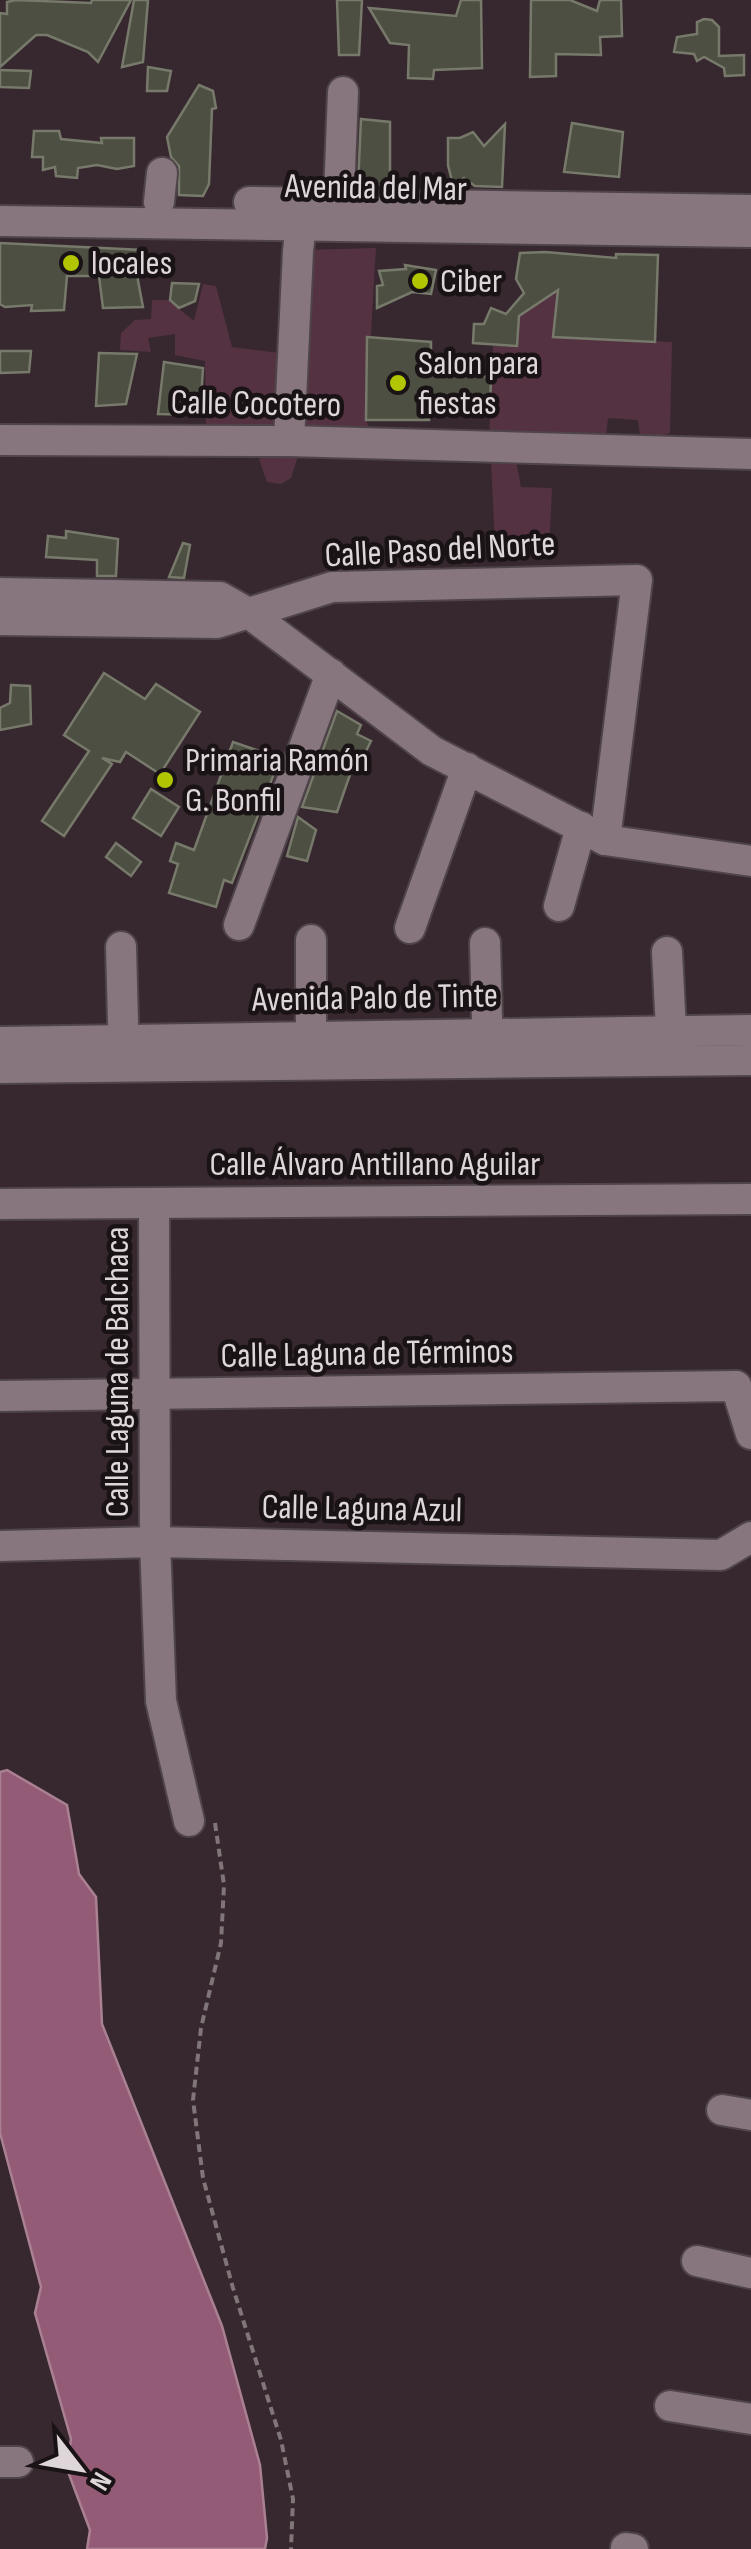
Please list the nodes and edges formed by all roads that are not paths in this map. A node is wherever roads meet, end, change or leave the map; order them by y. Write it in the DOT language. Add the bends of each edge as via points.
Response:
graph roads {
  1 [pos="343,92"];
  2 [pos="0,202"];
  3 [pos="751,210"];
  4 [pos="302,213"];
  5 [pos="339,214"];
  6 [pos="0,221"];
  7 [pos="751,232"];
  8 [pos="0,440"];
  9 [pos="288,442"];
  10 [pos="751,454"];
  11 [pos="0,593"];
  12 [pos="110,608"];
  13 [pos="250,614"];
  14 [pos="0,620"];
  15 [pos="330,674"];
  16 [pos="466,768"];
  17 [pos="593,834"];
  18 [pos="751,861"];
  19 [pos="559,906"];
  20 [pos="239,925"];
  21 [pos="410,928"];
  22 [pos="311,940"];
  23 [pos="485,942"];
  24 [pos="121,947"];
  25 [pos="668,952"];
  26 [pos="751,1030"];
  27 [pos="0,1042"];
  28 [pos="672,1046"];
  29 [pos="488,1048"];
  30 [pos="311,1051"];
  31 [pos="124,1054"];
  32 [pos="751,1060"];
  33 [pos="0,1068"];
  34 [pos="751,1199"];
  35 [pos="154,1203"];
  36 [pos="0,1204"];
  37 [pos="743,1374"];
  38 [pos="156,1395"];
  39 [pos="0,1396"];
  40 [pos="751,1434"];
  41 [pos="751,1537"];
  42 [pos="155,1542"];
  43 [pos="0,1546"];
  44 [pos="202,1820"];
  45 [pos="697,2261"];
  46 [pos="751,2272"];
  47 [pos="670,2406"];
  48 [pos="751,2418"];
  1 -- 5 [label="street"];
  2 -- 4 [label="street, Avenida del Mar" via="161,188"];
  3 -- 5 [label="street, Avenida del Mar"];
  4 -- 5 [label="street, Avenida del Mar"];
  4 -- 6 [label="street, Avenida del Mar"];
  4 -- 9 [label="street"];
  5 -- 7 [label="street, Avenida del Mar"];
  8 -- 9 [label="street, Calle Cocotero"];
  9 -- 10 [label="street, Calle Cocotero"];
  11 -- 12 [label="street"];
  12 -- 13 [label="street" via="220,598"];
  12 -- 14 [label="street"];
  13 -- 15 [label="street"];
  13 -- 17 [label="street, Calle Paso del Norte" via="332,587 636,580"];
  15 -- 16 [label="street" via="432,751"];
  15 -- 20 [label="street"];
  16 -- 17 [label="street"];
  16 -- 21 [label="street"];
  17 -- 18 [label="street"];
  17 -- 19 [label="street"];
  22 -- 30 [label="street"];
  23 -- 29 [label="street"];
  24 -- 31 [label="street"];
  25 -- 28 [label="street"];
  26 -- 28 [label="street, Avenida Palo de Tinte"];
  27 -- 31 [label="street, Avenida Palo de Tinte"];
  28 -- 29 [label="street, Avenida Palo de Tinte"];
  28 -- 32 [label="street, Avenida Palo de Tinte"];
  29 -- 30 [label="street, Avenida Palo de Tinte"];
  30 -- 31 [label="street, Avenida Palo de Tinte"];
  31 -- 33 [label="street, Avenida Palo de Tinte"];
  34 -- 35 [label="street, Calle Álvaro Antillano Aguilar"];
  35 -- 36 [label="street, Calle Álvaro Antillano Aguilar"];
  35 -- 38 [label="street, Calle Laguna de Balchaca"];
  37 -- 38 [label="street, Calle Laguna de Términos"];
  37 -- 40 [label="street"];
  38 -- 39 [label="street, Calle Laguna de Términos"];
  38 -- 42 [label="street, Calle Laguna de Balchaca"];
  41 -- 42 [label="street, Calle Laguna Azul" via="721,1555"];
  42 -- 43 [label="street, Calle Laguna Azul"];
  42 -- 44 [label="street, Calle Laguna de Balchaca" via="161,1701"];
  45 -- 46 [label="street"];
  47 -- 48 [label="street"];
}
